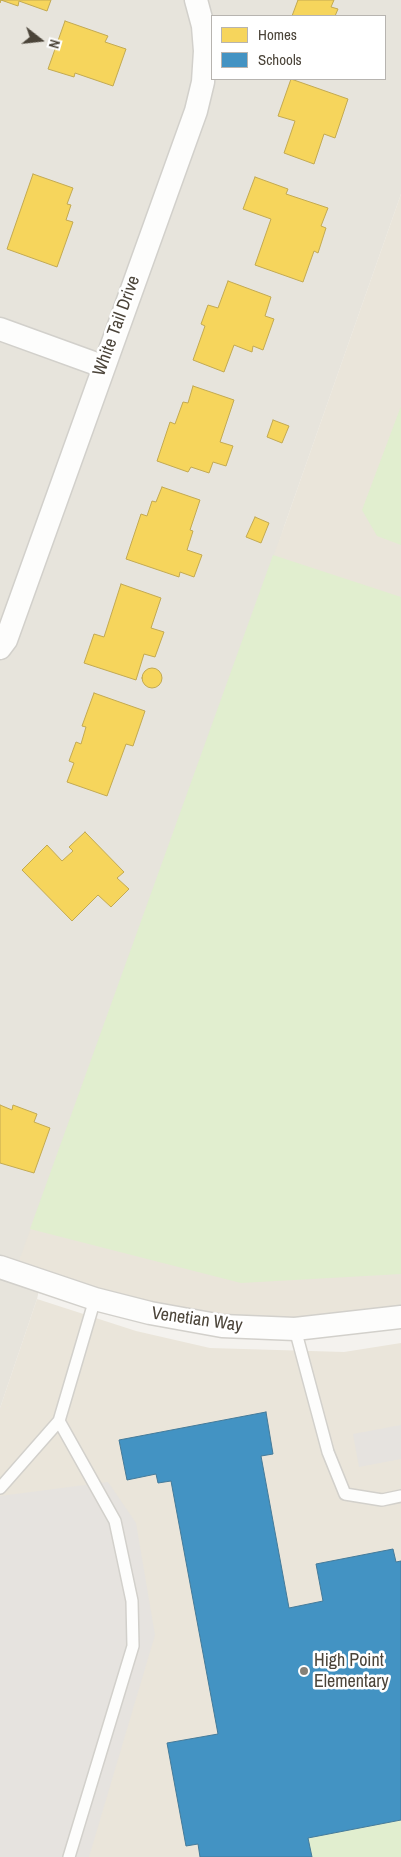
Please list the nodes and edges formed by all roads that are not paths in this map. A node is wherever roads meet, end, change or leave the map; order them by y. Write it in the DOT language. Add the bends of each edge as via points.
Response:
graph roads {
  1 [pos="196,0"];
  2 [pos="0,329"];
  3 [pos="102,366"];
  4 [pos="0,648"];
  5 [pos="0,1267"];
  6 [pos="94,1300"];
  7 [pos="401,1317"];
  8 [pos="295,1329"];
  9 [pos="59,1421"];
  10 [pos="0,1488"];
  11 [pos="401,1496"];
  12 [pos="69,1857"];
  1 -- 3 [label="street, White Tail Drive" via="205,51 203,82 196,111"];
  2 -- 3 [label="street"];
  3 -- 4 [label="street, White Tail Drive" via="6,640"];
  5 -- 6 [label="street, Venetian Way"];
  6 -- 8 [label="street, Venetian Way" via="222,1326"];
  6 -- 9 [label="lane"];
  7 -- 8 [label="street, Venetian Way"];
  8 -- 11 [label="lane" via="328,1452 344,1494 382,1500"];
  9 -- 10 [label="lane"];
  9 -- 12 [label="lane" via="115,1522 133,1619 133,1646"];
}
